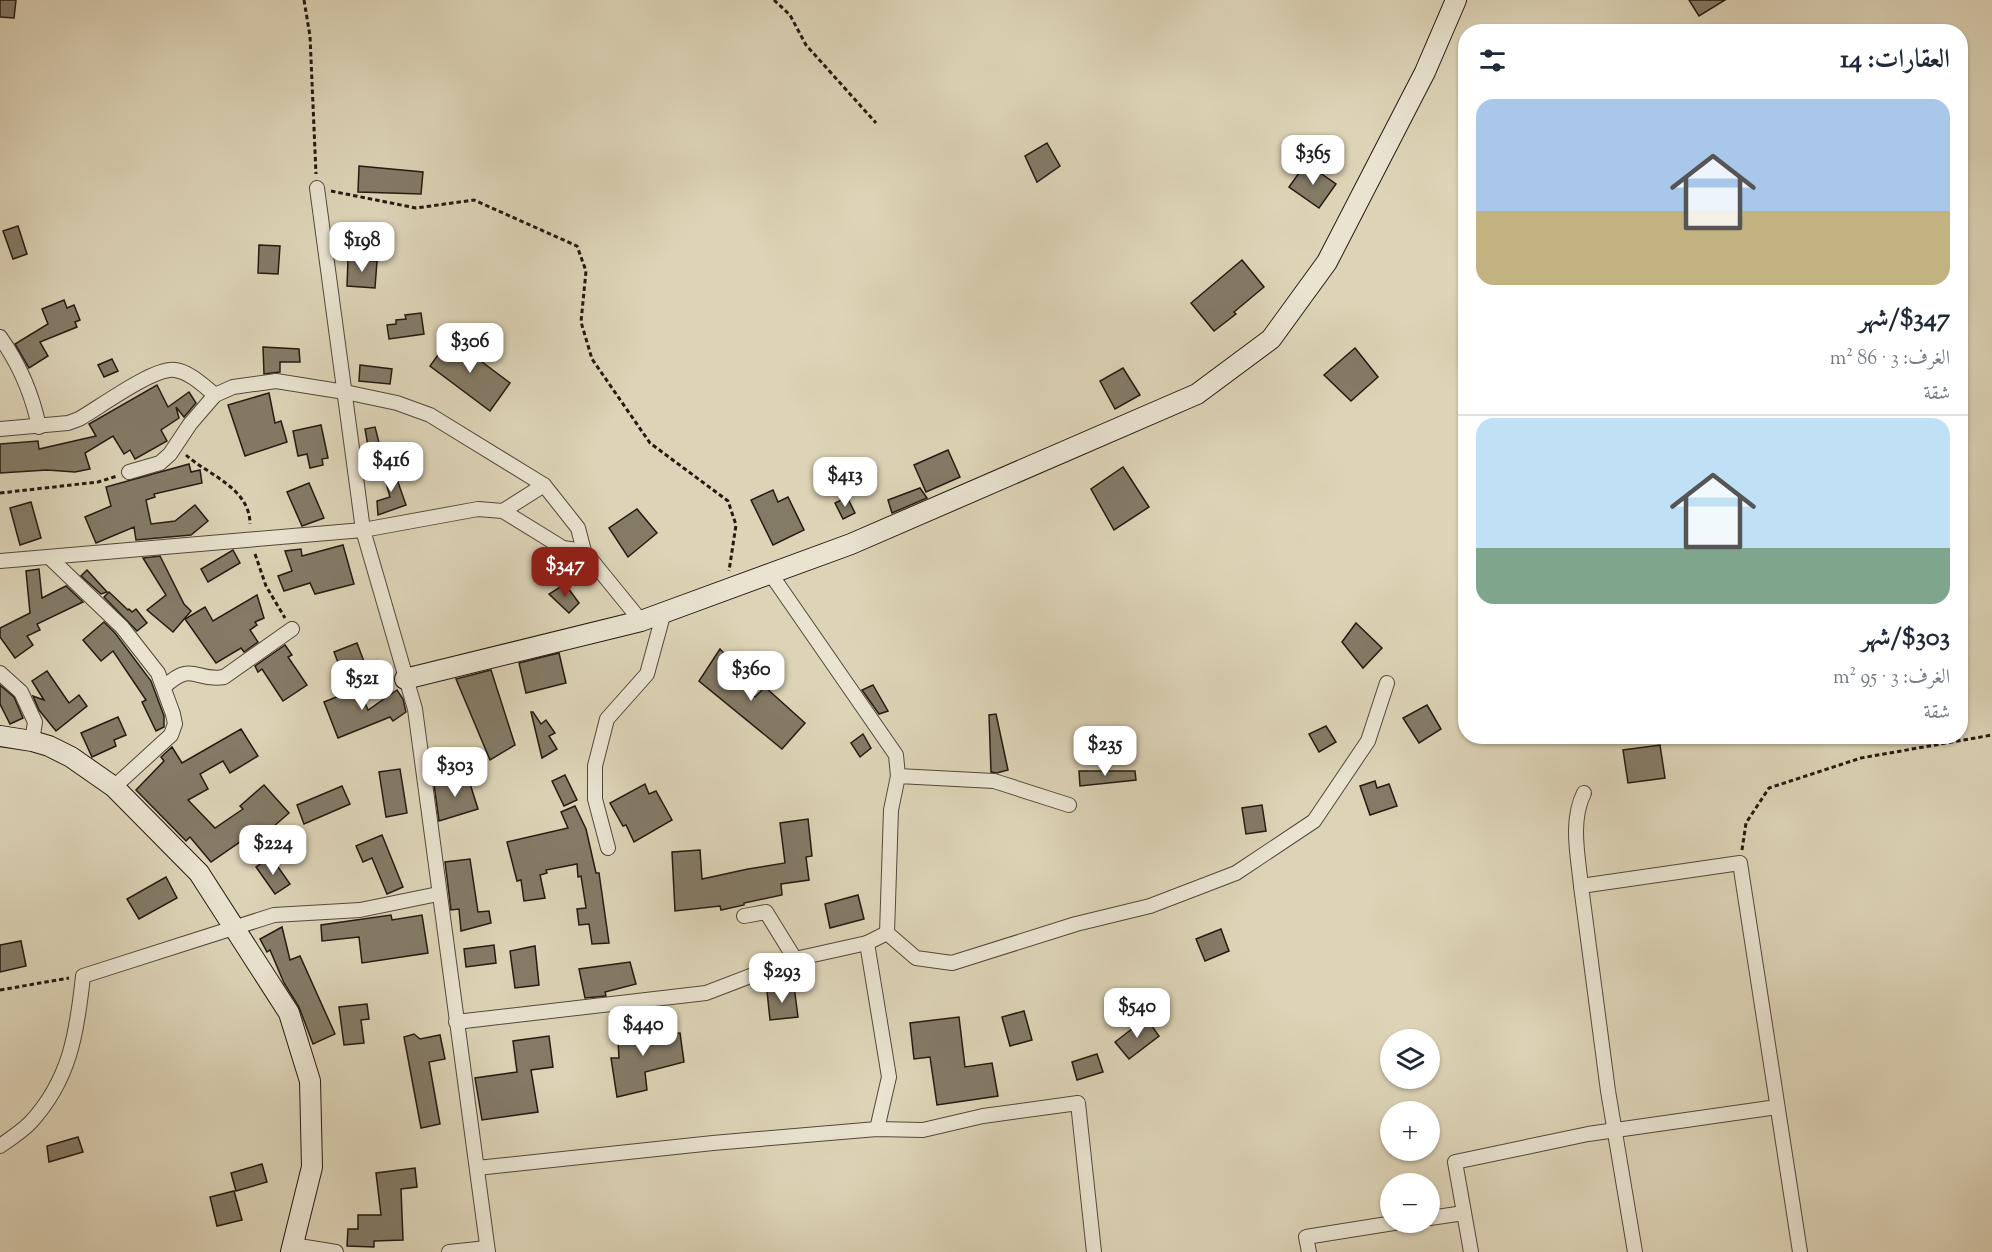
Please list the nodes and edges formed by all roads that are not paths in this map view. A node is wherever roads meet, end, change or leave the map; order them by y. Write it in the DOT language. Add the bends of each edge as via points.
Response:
graph roads {
  1 [pos="1456,0"];
  2 [pos="317,188"];
  3 [pos="0,337"];
  4 [pos="345,392"];
  5 [pos="215,395"];
  6 [pos="39,427"];
  7 [pos="0,429"];
  8 [pos="129,472"];
  9 [pos="544,485"];
  10 [pos="503,512"];
  11 [pos="363,530"];
  12 [pos="584,551"];
  13 [pos="49,557"];
  14 [pos="0,561"];
  15 [pos="770,573"];
  16 [pos="664,612"];
  17 [pos="641,621"];
  18 [pos="292,629"];
  19 [pos="0,673"];
  20 [pos="405,679"];
  21 [pos="1387,683"];
  22 [pos="164,687"];
  23 [pos="0,736"];
  24 [pos="32,741"];
  25 [pos="898,776"];
  26 [pos="114,787"];
  27 [pos="1584,793"];
  28 [pos="1069,805"];
  29 [pos="608,848"];
  30 [pos="1581,886"];
  31 [pos="438,894"];
  32 [pos="744,916"];
  33 [pos="235,928"];
  34 [pos="887,933"];
  35 [pos="867,943"];
  36 [pos="795,959"];
  37 [pos="456,1022"];
  38 [pos="1777,1107"];
  39 [pos="877,1129"];
  40 [pos="1614,1130"];
  41 [pos="0,1146"];
  42 [pos="477,1168"];
  43 [pos="1464,1213"];
  44 [pos="1440,1217"];
  45 [pos="1380,1225"];
  46 [pos="292,1249"];
  47 [pos="488,1250"];
  48 [pos="336,1252"];
  49 [pos="448,1252"];
  50 [pos="1094,1252"];
  51 [pos="1309,1252"];
  52 [pos="1472,1252"];
  53 [pos="1635,1252"];
  54 [pos="1800,1252"];
  1 -- 15 [label="street" via="1425,72 1327,261 1271,339 1197,394 851,544"];
  2 -- 4 [label="street"];
  3 -- 6 [label="street" via="25,377"];
  4 -- 5 [label="street" via="276,381 233,387"];
  4 -- 9 [label="street" via="430,415"];
  4 -- 11 [label="street"];
  5 -- 6 [label="street" via="185,373 162,371 79,419"];
  5 -- 8 [label="street" via="160,463"];
  6 -- 7 [label="street"];
  9 -- 10 [label="street"];
  9 -- 12 [label="street" via="578,528"];
  10 -- 11 [label="street" via="478,509"];
  10 -- 12 [label="street" via="563,548"];
  11 -- 13 [label="street"];
  11 -- 20 [label="street"];
  12 -- 17 [label="street"];
  13 -- 14 [label="street"];
  13 -- 22 [label="street" via="122,627 158,673"];
  15 -- 16 [label="street"];
  15 -- 25 [label="street" via="896,755"];
  16 -- 17 [label="street"];
  16 -- 29 [label="street" via="647,674 607,719 595,766 595,799"];
  17 -- 20 [label="street"];
  18 -- 22 [label="street" via="224,677 211,679 192,672 174,678"];
  19 -- 24 [label="street" via="21,692 35,722"];
  20 -- 31 [label="street" via="415,709"];
  21 -- 34 [label="street" via="1368,741 1314,821 1236,873 1150,906 1076,924 952,963 916,958"];
  22 -- 26 [label="street" via="172,708 174,730"];
  23 -- 24 [label="street"];
  24 -- 26 [label="street" via="71,757"];
  25 -- 28 [label="street" via="994,781"];
  25 -- 34 [label="street" via="891,810"];
  26 -- 33 [label="street" via="199,873"];
  27 -- 30 [label="street" via="1577,821"];
  30 -- 38 [label="street" via="1740,863"];
  30 -- 40 [label="street"];
  31 -- 33 [label="street" via="360,910 274,915"];
  31 -- 37 [label="street"];
  32 -- 36 [label="street" via="766,912"];
  33 -- 41 [label="street" via="83,976 77,1030 59,1083 29,1124"];
  33 -- 46 [label="street" via="289,1013 310,1081 312,1167"];
  34 -- 35 [label="street"];
  35 -- 36 [label="street"];
  35 -- 39 [label="street" via="889,1077"];
  36 -- 37 [label="street" via="706,993"];
  37 -- 42 [label="street"];
  38 -- 40 [label="street"];
  38 -- 54 [label="street"];
  39 -- 42 [label="street"];
  39 -- 50 [label="street" via="923,1130 983,1116 1078,1103"];
  40 -- 43 [label="street" via="1455,1162"];
  40 -- 53 [label="street"];
  42 -- 47 [label="street"];
  43 -- 44 [label="street"];
  43 -- 52 [label="street"];
  45 -- 51 [label="street" via="1306,1237"];
  46 -- 48 [label="street"];
  47 -- 49 [label="street"];
}
